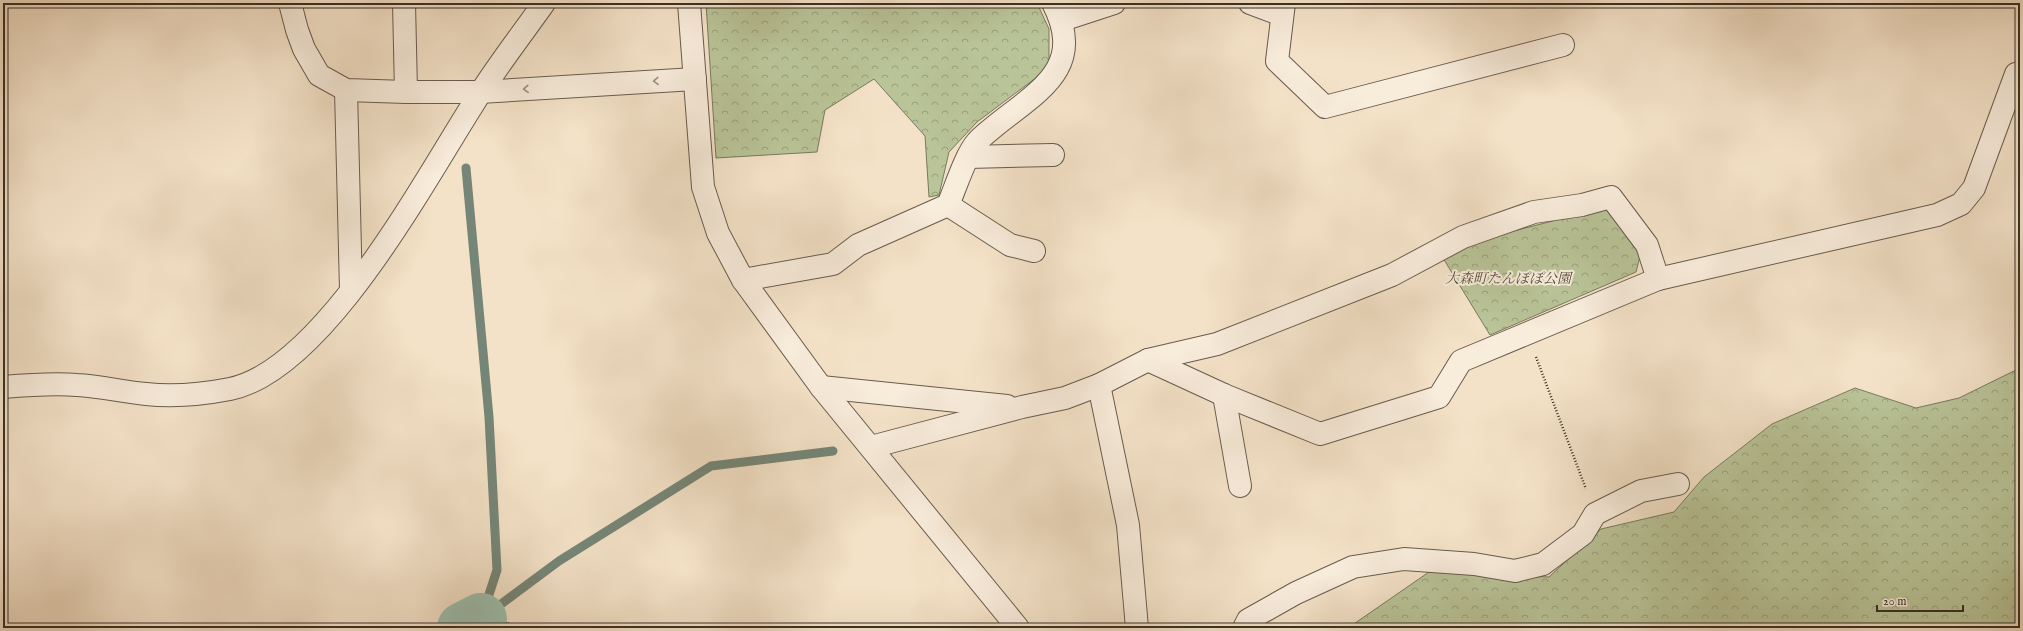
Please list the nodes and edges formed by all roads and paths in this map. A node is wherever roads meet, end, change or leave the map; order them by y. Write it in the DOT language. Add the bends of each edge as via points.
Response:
graph roads {
  1 [pos="290,3"];
  2 [pos="404,3"];
  3 [pos="544,3"];
  4 [pos="689,3"];
  5 [pos="1114,3"];
  6 [pos="1250,3"];
  7 [pos="1283,9"];
  8 [pos="1057,11"];
  9 [pos="1563,45"];
  10 [pos="2020,73"];
  11 [pos="695,79"];
  12 [pos="346,90"];
  13 [pos="406,92"];
  14 [pos="480,92"];
  15 [pos="1053,155"];
  16 [pos="968,158"];
  17 [pos="948,206"];
  18 [pos="1034,251"];
  19 [pos="1658,279"];
  20 [pos="743,280"];
  21 [pos="351,290"];
  22 [pos="1527,334"];
  23 [pos="1148,360"];
  24 [pos="1099,385"];
  25 [pos="3,387"];
  26 [pos="821,387"];
  27 [pos="1224,395"];
  28 [pos="1022,407"];
  29 [pos="871,447"];
  30 [pos="1678,484"];
  31 [pos="1240,486"];
  32 [pos="1595,514"];
  33 [pos="1018,628"];
  34 [pos="1137,628"];
  35 [pos="1244,628"];
  1 -- 12 [label="street" via="304,49 319,75"];
  2 -- 13 [label="street"];
  3 -- 14 [label="street"];
  4 -- 11 [label="street"];
  5 -- 8 [label="street"];
  6 -- 7 [label="street"];
  7 -- 9 [label="street" via="1277,61 1325,107"];
  8 -- 16 [label="street" via="1065,40 1063,61 1046,85 976,142"];
  10 -- 19 [label="street" via="2016,74 1974,188 1960,204 1937,215"];
  11 -- 14 [label="street, one-way"];
  11 -- 20 [label="street" via="703,187 718,233"];
  12 -- 13 [label="street"];
  12 -- 21 [label="street"];
  13 -- 14 [label="street"];
  14 -- 21 [label="street" via="390,235"];
  15 -- 16 [label="street"];
  16 -- 17 [label="street"];
  17 -- 18 [label="street" via="1010,246"];
  17 -- 20 [label="street" via="858,245 833,264"];
  19 -- 22 [label="street"];
  19 -- 23 [label="street" via="1647,245 1611,197 1582,205 1534,212 1463,237 1392,275 1217,344"];
  20 -- 26 [label="street"];
  21 -- 25 [label="street" via="301,347 267,373 232,389 164,396 76,385 31,384"];
  22 -- 27 [label="street" via="1462,361 1439,397 1320,434"];
  22 -- 32 [label="path"];
  23 -- 24 [label="street"];
  23 -- 27 [label="street"];
  24 -- 28 [label="street" via="1065,398"];
  24 -- 34 [label="street" via="1128,525"];
  26 -- 28 [label="street"];
  26 -- 29 [label="street"];
  27 -- 31 [label="street"];
  28 -- 29 [label="street"];
  29 -- 33 [label="street"];
  30 -- 32 [label="street" via="1641,491"];
  32 -- 35 [label="street" via="1583,534 1543,564 1515,571 1474,564 1404,559 1353,567 1296,593 1248,620"];
}
